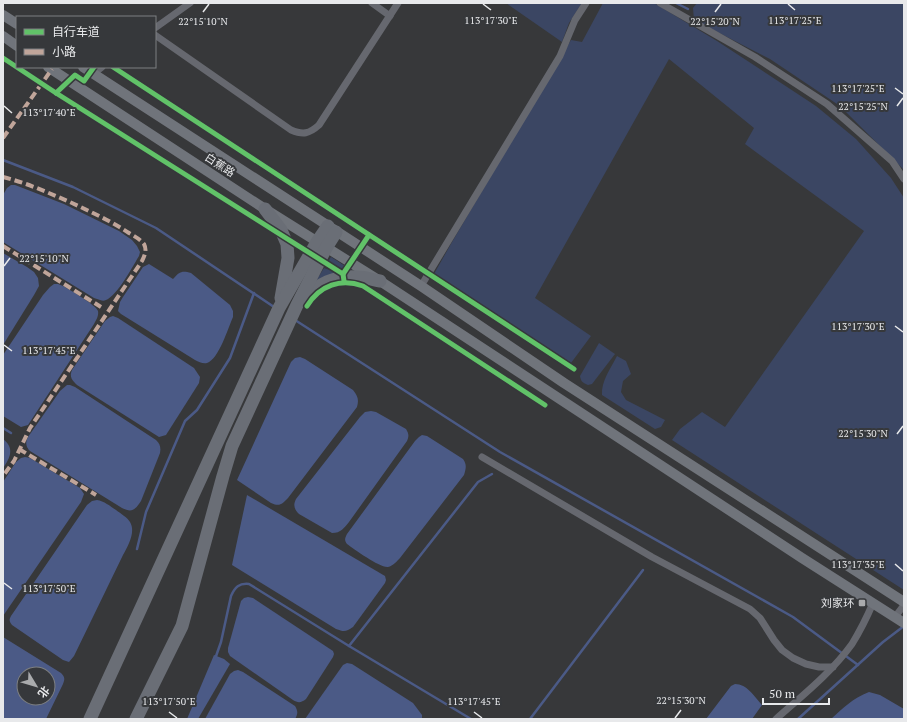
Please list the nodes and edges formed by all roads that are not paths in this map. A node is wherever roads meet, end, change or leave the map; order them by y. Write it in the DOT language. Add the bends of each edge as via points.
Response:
graph roads {
  1 [pos="190,3"];
  2 [pos="372,3"];
  3 [pos="398,3"];
  4 [pos="586,3"];
  5 [pos="660,3"];
  6 [pos="3,15"];
  7 [pos="390,16"];
  8 [pos="16,23"];
  9 [pos="156,27"];
  10 [pos="3,36"];
  11 [pos="156,36"];
  12 [pos="16,45"];
  13 [pos="50,68"];
  14 [pos="84,68"];
  15 [pos="101,68"];
  16 [pos="93,74"];
  17 [pos="904,179"];
  18 [pos="265,209"];
  19 [pos="332,229"];
  20 [pos="322,245"];
  21 [pos="380,281"];
  22 [pos="420,286"];
  23 [pos="297,305"];
  24 [pos="279,308"];
  25 [pos="482,457"];
  26 [pos="873,603"];
  27 [pos="904,604"];
  28 [pos="895,617"];
  29 [pos="904,624"];
  30 [pos="833,667"];
  31 [pos="90,719"];
  32 [pos="136,719"];
  33 [pos="776,719"];
  1 -- 9 [label="street"];
  2 -- 7 [label="street"];
  3 -- 7 [label="street"];
  4 -- 22 [label="street" via="575,20 560,56"];
  5 -- 17 [label="street" via="755,57 827,104 892,161"];
  6 -- 8 [label="main road"];
  7 -- 11 [label="street" via="319,125 305,133 291,130"];
  10 -- 12 [label="main road"];
  13 -- 18 [label="main road, 白蕉路"];
  14 -- 16 [label="main road"];
  15 -- 16 [label="street"];
  16 -- 19 [label="main road"];
  18 -- 20 [label="main road, 白蕉路"];
  18 -- 24 [label="highway" via="281,230 287,244 288,258"];
  19 -- 20 [label="highway"];
  19 -- 22 [label="main road"];
  20 -- 21 [label="main road, 白蕉路"];
  20 -- 23 [label="highway"];
  20 -- 24 [label="highway"];
  21 -- 23 [label="highway" via="342,277 324,282"];
  21 -- 26 [label="main road, 白蕉路"];
  22 -- 27 [label="main road"];
  23 -- 32 [label="highway" via="232,446 182,626"];
  24 -- 31 [label="highway"];
  25 -- 30 [label="street" via="652,557 750,610 760,618 782,650 793,658 819,667"];
  26 -- 28 [label="main road, 白蕉路"];
  26 -- 30 [label="street" via="864,624"];
  27 -- 28 [label="street"];
  28 -- 29 [label="main road, 白蕉路"];
  30 -- 33 [label="street"];
}
